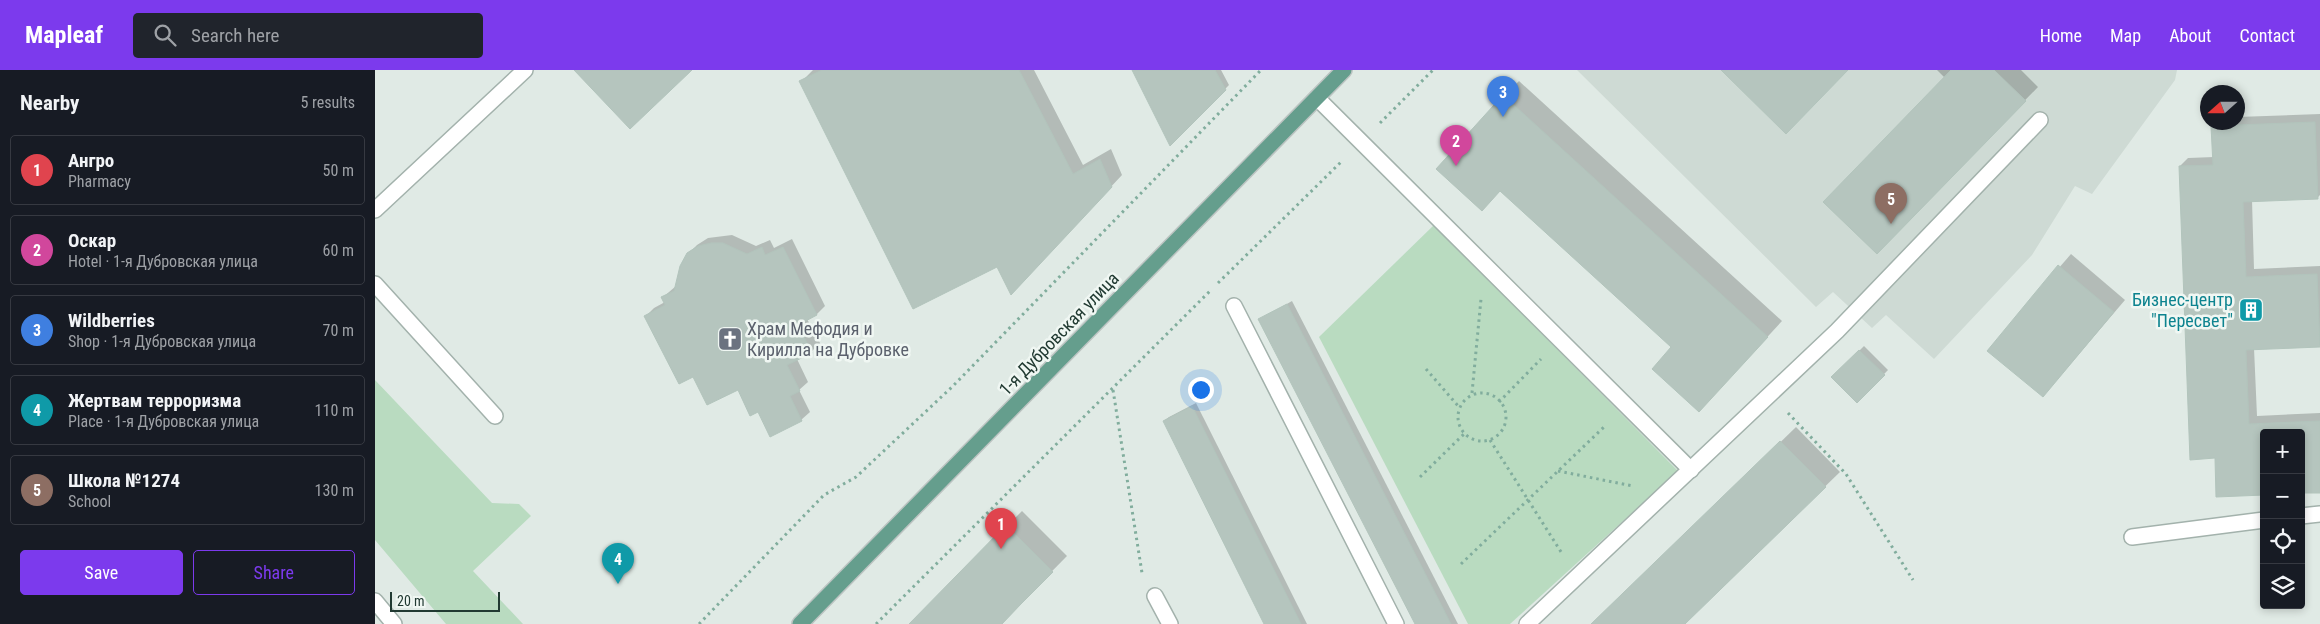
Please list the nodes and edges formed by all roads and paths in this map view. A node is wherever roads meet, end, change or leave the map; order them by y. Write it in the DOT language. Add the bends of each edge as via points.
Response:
graph roads {
  1 [pos="525,70"];
  2 [pos="1261,70"];
  3 [pos="1344,70"];
  4 [pos="1317,98"];
  5 [pos="2040,120"];
  6 [pos="375,210"];
  7 [pos="1289,214"];
  8 [pos="1485,264"];
  9 [pos="375,284"];
  10 [pos="1234,306"];
  11 [pos="1560,340"];
  12 [pos="1426,369"];
  13 [pos="1113,389"];
  14 [pos="1472,393"];
  15 [pos="1771,394"];
  16 [pos="1499,402"];
  17 [pos="1626,406"];
  18 [pos="1459,407"];
  19 [pos="495,416"];
  20 [pos="1465,433"];
  21 [pos="1490,440"];
  22 [pos="1691,470"];
  23 [pos="1558,471"];
  24 [pos="1420,477"];
  25 [pos="1636,487"];
  26 [pos="1528,500"];
  27 [pos="2320,514"];
  28 [pos="2305,516"];
  29 [pos="2260,520"];
  30 [pos="2132,536"];
  31 [pos="1461,564"];
  32 [pos="1576,577"];
  33 [pos="1913,580"];
  34 [pos="1144,582"];
  35 [pos="1155,596"];
  36 [pos="375,601"];
  37 [pos="394,624"];
  38 [pos="699,624"];
  39 [pos="800,624"];
  40 [pos="877,624"];
  41 [pos="1170,624"];
  42 [pos="1396,624"];
  43 [pos="1527,624"];
  1 -- 6 [label="street"];
  2 -- 38 [label="path" via="953,386 856,476 824,494"];
  3 -- 4 [label="main road, 1-я Дубровская улица"];
  4 -- 8 [label="street"];
  4 -- 39 [label="main road, 1-я Дубровская улица"];
  5 -- 15 [label="street" via="1837,332"];
  7 -- 13 [label="path"];
  8 -- 11 [label="street"];
  8 -- 14 [label="path"];
  9 -- 19 [label="street"];
  10 -- 42 [label="street"];
  11 -- 16 [label="path"];
  11 -- 17 [label="street"];
  12 -- 18 [label="path"];
  13 -- 34 [label="path"];
  13 -- 40 [label="path"];
  14 -- 16 [label="path" via="1492,394"];
  14 -- 18 [label="path"];
  15 -- 22 [label="street"];
  15 -- 33 [label="path" via="1846,474"];
  16 -- 21 [label="path" via="1505,408 1504,427"];
  17 -- 22 [label="street"];
  17 -- 23 [label="path"];
  18 -- 20 [label="path" via="1458,425"];
  20 -- 21 [label="path" via="1471,439"];
  20 -- 24 [label="path"];
  21 -- 26 [label="path"];
  22 -- 32 [label="street"];
  23 -- 25 [label="path"];
  23 -- 26 [label="path"];
  26 -- 31 [label="path"];
  26 -- 32 [label="path"];
  27 -- 28 [label="street"];
  29 -- 30 [label="street"];
  32 -- 43 [label="street"];
  35 -- 41 [label="street"];
  36 -- 37 [label="street"];
}
